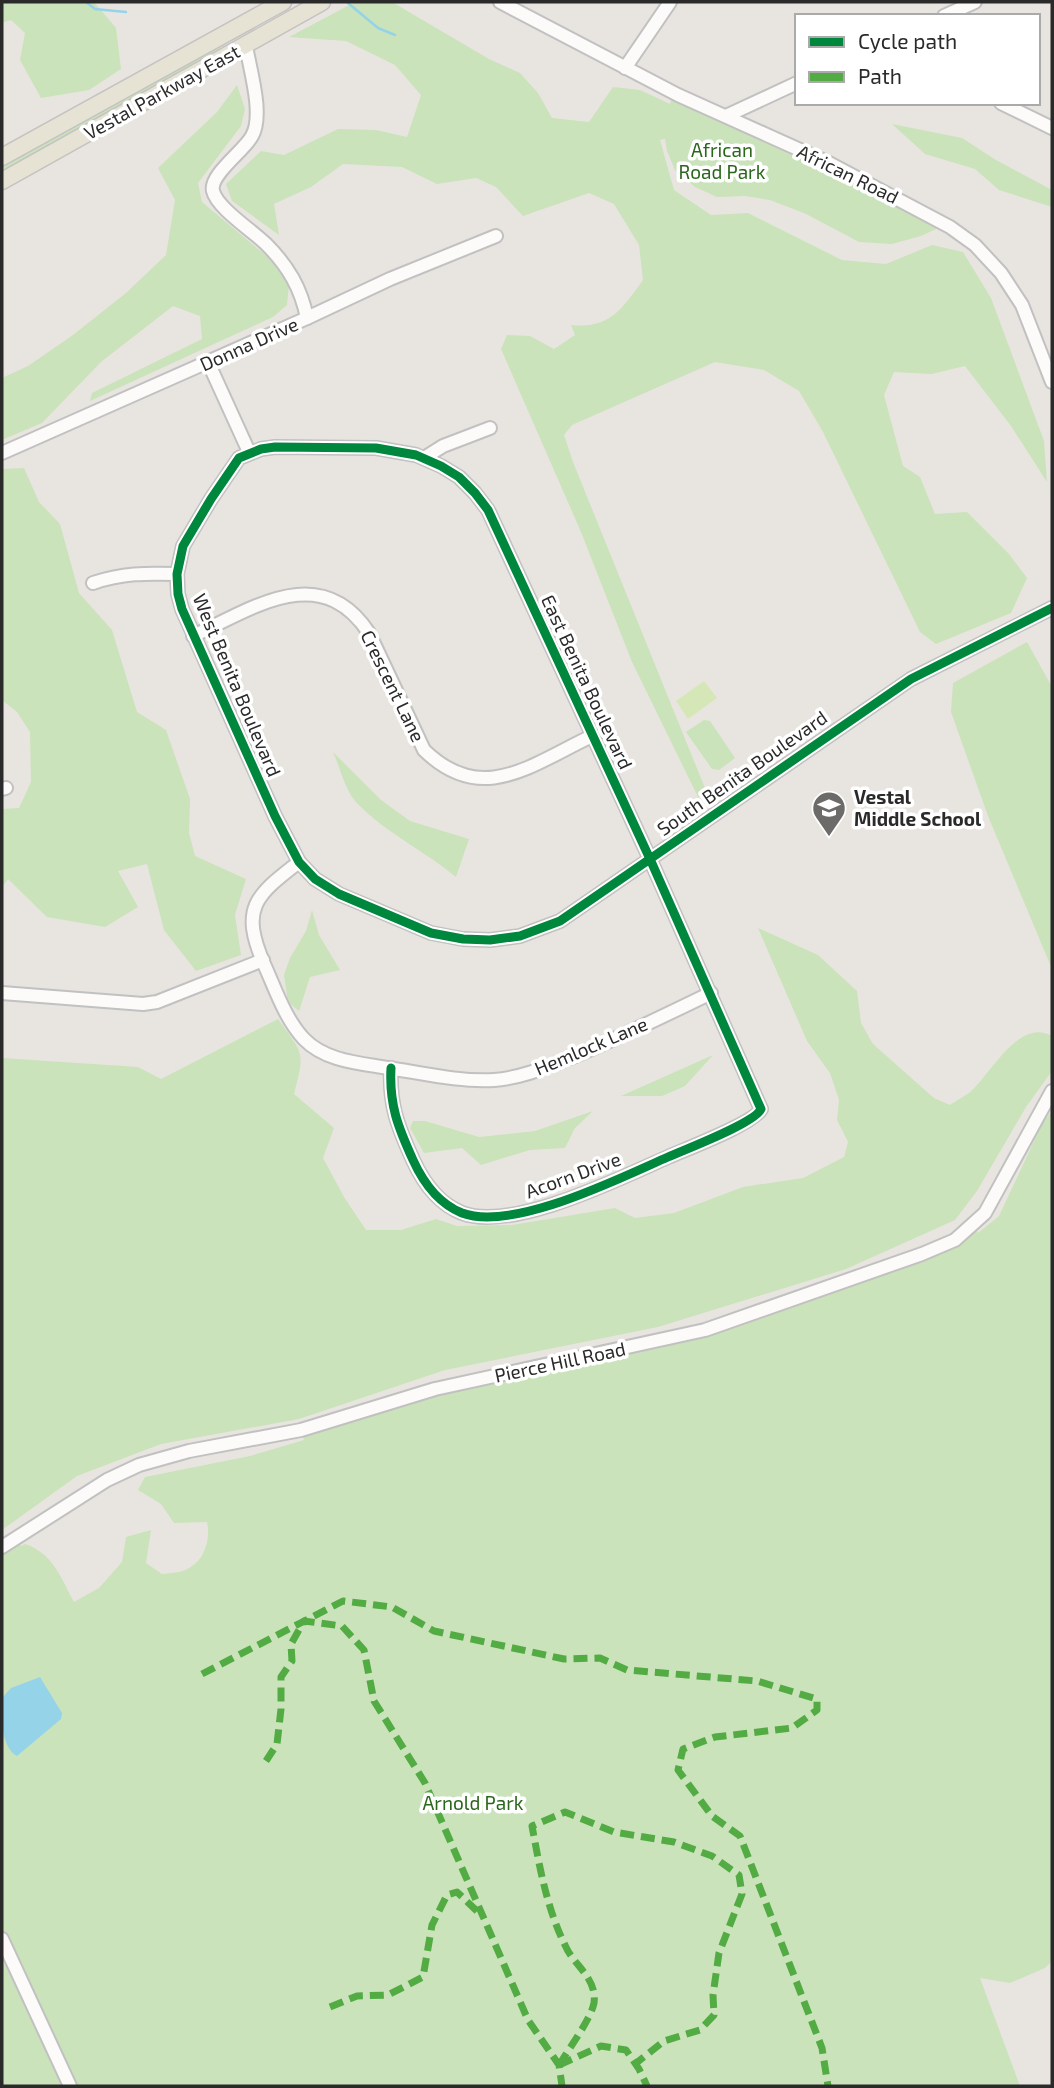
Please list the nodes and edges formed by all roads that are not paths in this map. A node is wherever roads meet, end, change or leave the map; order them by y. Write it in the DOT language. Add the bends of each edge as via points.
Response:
graph roads {
  1 [pos="284,2"];
  2 [pos="322,2"];
  3 [pos="499,2"];
  4 [pos="670,2"];
  5 [pos="975,2"];
  6 [pos="951,14"];
  7 [pos="246,46"];
  8 [pos="625,68"];
  9 [pos="795,84"];
  10 [pos="1005,105"];
  11 [pos="726,116"];
  12 [pos="1052,128"];
  13 [pos="2,157"];
  14 [pos="2,181"];
  15 [pos="496,236"];
  16 [pos="307,318"];
  17 [pos="208,362"];
  18 [pos="1052,382"];
  19 [pos="490,428"];
  20 [pos="249,452"];
  21 [pos="2,453"];
  22 [pos="424,458"];
  23 [pos="177,574"];
  24 [pos="93,583"];
  25 [pos="1052,608"];
  26 [pos="193,636"];
  27 [pos="592,736"];
  28 [pos="650,859"];
  29 [pos="299,862"];
  30 [pos="263,960"];
  31 [pos="2,993"];
  32 [pos="711,993"];
  33 [pos="391,1068"];
  34 [pos="1052,1091"];
  35 [pos="761,1105"];
  36 [pos="2,1547"];
  37 [pos="2,1939"];
  38 [pos="70,2086"];
  1 -- 13 [label="main road, Vestal Parkway East"];
  2 -- 7 [label="main road, Vestal Parkway East"];
  3 -- 8 [label="street, African Road"];
  4 -- 8 [label="street"];
  5 -- 6 [label="street"];
  7 -- 14 [label="main road, Vestal Parkway East"];
  7 -- 16 [label="street" via="257,124 247,145 211,187 224,207 267,245 291,274"];
  8 -- 11 [label="street, African Road"];
  9 -- 11 [label="street"];
  10 -- 12 [label="street"];
  11 -- 18 [label="street, African Road" via="927,213 975,244 1023,305"];
  15 -- 16 [label="street, Donna Drive"];
  16 -- 17 [label="street, Donna Drive"];
  17 -- 20 [label="street"];
  17 -- 21 [label="street, Donna Drive"];
  19 -- 22 [label="street"];
  20 -- 22 [label="street, East Benita Boulevard" via="304,446 376,448"];
  20 -- 23 [label="street, West Benita Boulevard" via="239,458 183,546"];
  22 -- 27 [label="street, East Benita Boulevard" via="459,477 488,510"];
  23 -- 24 [label="street" via="139,572"];
  23 -- 26 [label="street, West Benita Boulevard" via="180,602"];
  25 -- 28 [label="street, South Benita Boulevard" via="911,679"];
  26 -- 27 [label="street, Crescent Lane" via="286,595 322,595 359,618 424,750 458,774 486,780 506,775"];
  26 -- 29 [label="street, West Benita Boulevard"];
  27 -- 28 [label="street, East Benita Boulevard"];
  28 -- 29 [label="street, South Benita Boulevard" via="560,921 490,940 431,933 394,919 339,894"];
  28 -- 32 [label="street, East Benita Boulevard"];
  29 -- 30 [label="street, Hemlock Lane" via="271,884 254,910 252,933"];
  30 -- 31 [label="street" via="144,1004"];
  30 -- 33 [label="street, Hemlock Lane" via="285,1010 314,1048 346,1061"];
  32 -- 33 [label="street, Hemlock Lane" via="541,1070 484,1080"];
  32 -- 35 [label="street, East Benita Boulevard"];
  33 -- 35 [label="street, Acorn Drive" via="392,1109 421,1178 444,1203 474,1215 531,1210 589,1192 759,1116"];
  34 -- 36 [label="street, Pierce Hill Road" via="985,1213 956,1240 933,1250 705,1330 435,1389 301,1430 139,1465 107,1480"];
  37 -- 38 [label="street"];
}
